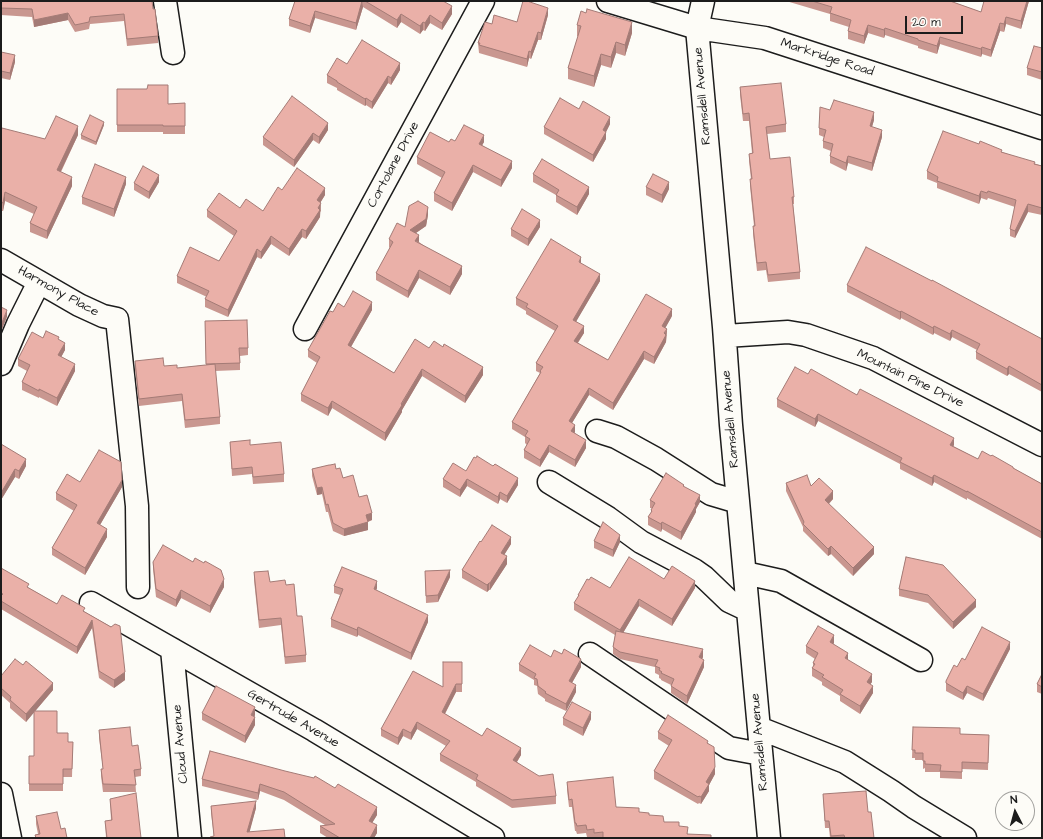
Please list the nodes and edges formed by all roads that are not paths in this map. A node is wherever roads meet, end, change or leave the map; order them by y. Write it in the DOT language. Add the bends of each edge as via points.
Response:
graph roads {
  1 [pos="165,1"];
  2 [pos="483,1"];
  3 [pos="608,1"];
  4 [pos="703,1"];
  5 [pos="697,28"];
  6 [pos="173,53"];
  7 [pos="1042,128"];
  8 [pos="1,260"];
  9 [pos="39,282"];
  10 [pos="305,329"];
  11 [pos="725,336"];
  12 [pos="1,364"];
  13 [pos="597,431"];
  14 [pos="1042,445"];
  15 [pos="549,482"];
  16 [pos="738,502"];
  17 [pos="745,573"];
  18 [pos="138,587"];
  19 [pos="91,603"];
  20 [pos="748,610"];
  21 [pos="172,649"];
  22 [pos="590,654"];
  23 [pos="921,660"];
  24 [pos="759,728"];
  25 [pos="761,754"];
  26 [pos="1,794"];
  27 [pos="10,838"];
  28 [pos="190,838"];
  29 [pos="493,838"];
  30 [pos="769,838"];
  31 [pos="965,838"];
  1 -- 6 [label="street"];
  2 -- 10 [label="street, Cortolane Drive"];
  3 -- 5 [label="street, Markridge Road"];
  4 -- 5 [label="street, Ramsdell Avenue"];
  5 -- 7 [label="street, Markridge Road" via="765,38"];
  5 -- 11 [label="street, Ramsdell Avenue"];
  8 -- 9 [label="street, Harmony Place"];
  9 -- 12 [label="street"];
  9 -- 18 [label="street, Harmony Place" via="79,305 103,316 117,319 137,506"];
  11 -- 14 [label="street, Mountain Pine Drive" via="788,332 806,335 873,358"];
  11 -- 16 [label="street, Ramsdell Avenue"];
  13 -- 16 [label="street" via="616,437 656,459 711,494"];
  15 -- 20 [label="street" via="608,518 641,542 694,570 729,601"];
  16 -- 17 [label="street, Ramsdell Avenue"];
  17 -- 20 [label="street, Ramsdell Avenue"];
  17 -- 23 [label="street" via="781,581"];
  19 -- 21 [label="street, Gertrude Avenue"];
  20 -- 24 [label="street, Ramsdell Avenue"];
  21 -- 28 [label="street, Cloud Avenue"];
  21 -- 29 [label="street, Gertrude Avenue" via="314,730"];
  22 -- 25 [label="street" via="729,748"];
  24 -- 25 [label="street, Ramsdell Avenue"];
  24 -- 31 [label="street" via="845,762"];
  25 -- 30 [label="street, Ramsdell Avenue"];
  26 -- 27 [label="street"];
}
